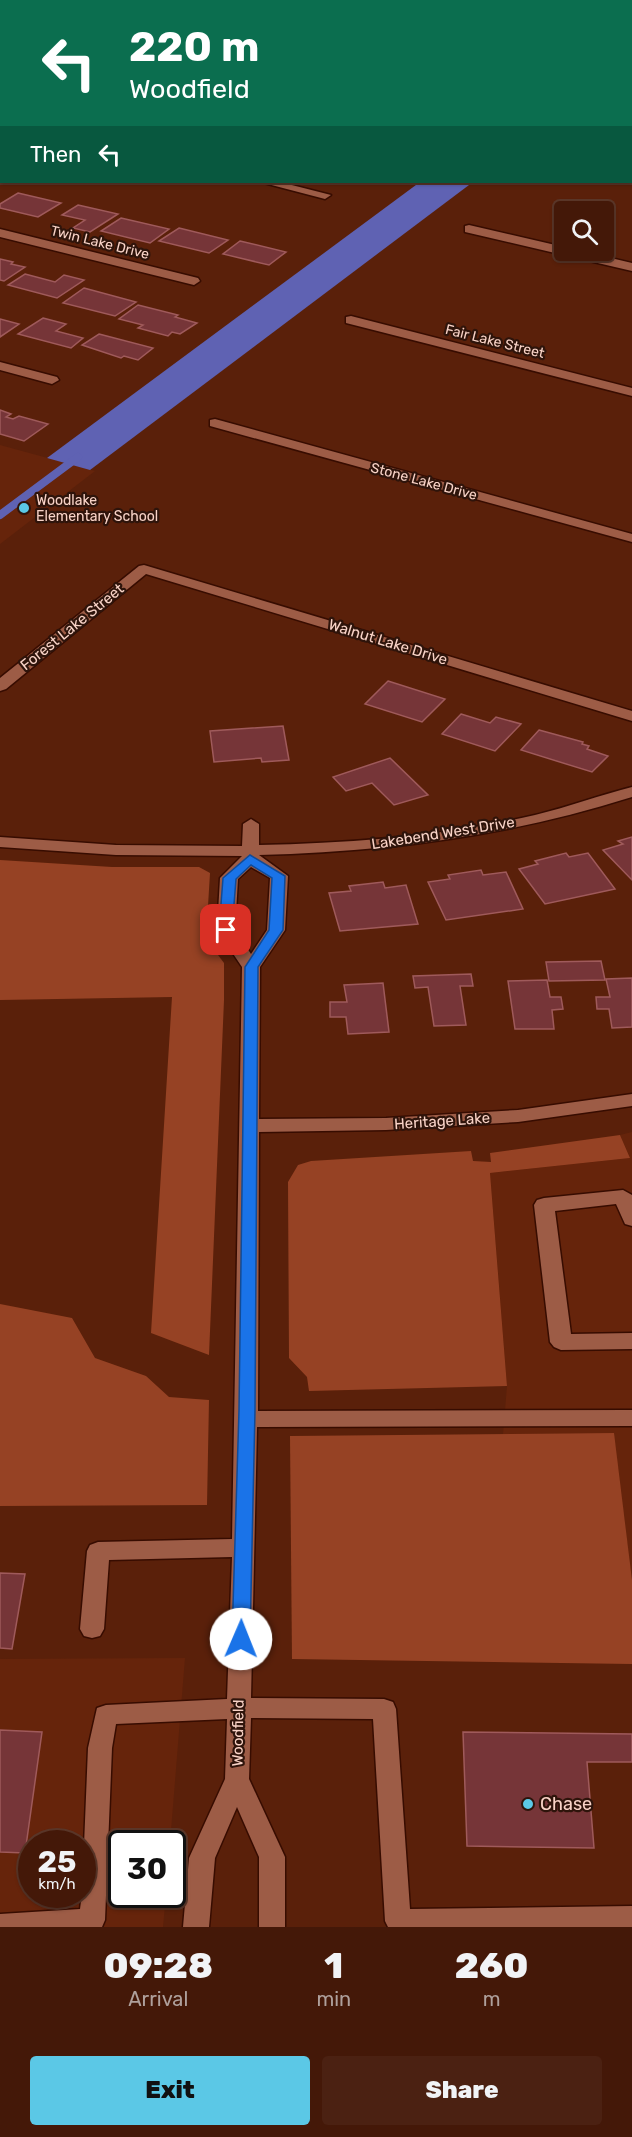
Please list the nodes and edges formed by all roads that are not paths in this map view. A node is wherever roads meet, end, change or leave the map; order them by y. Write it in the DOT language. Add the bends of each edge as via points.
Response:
graph roads {
  1 [pos="271,183"];
  2 [pos="325,195"];
  3 [pos="469,229"];
  4 [pos="0,232"];
  5 [pos="632,267"];
  6 [pos="194,281"];
  7 [pos="351,320"];
  8 [pos="0,366"];
  9 [pos="52,380"];
  10 [pos="632,392"];
  11 [pos="215,423"];
  12 [pos="632,538"];
  13 [pos="144,569"];
  14 [pos="0,686"];
  15 [pos="632,716"];
  16 [pos="632,792"];
  17 [pos="251,824"];
  18 [pos="0,842"];
  19 [pos="250,855"];
  20 [pos="251,967"];
  21 [pos="632,1100"];
  22 [pos="250,1126"];
  23 [pos="632,1219"];
  24 [pos="632,1341"];
  25 [pos="632,1418"];
  26 [pos="246,1419"];
  27 [pos="243,1548"];
  28 [pos="92,1629"];
  29 [pos="239,1708"];
  30 [pos="237,1779"];
  31 [pos="632,1917"];
  32 [pos="0,1925"];
  33 [pos="196,1927"];
  34 [pos="272,1927"];
  1 -- 2 [label="street"];
  3 -- 5 [label="street"];
  4 -- 6 [label="street, Twin Lake Drive"];
  7 -- 10 [label="street, Fair Lake Street"];
  8 -- 9 [label="street"];
  11 -- 12 [label="street, Stone Lake Drive"];
  13 -- 14 [label="street, Forest Lake Street"];
  13 -- 15 [label="street, Walnut Lake Drive"];
  16 -- 19 [label="street, Lakebend West Drive" via="596,805 418,839"];
  17 -- 19 [label="street"];
  18 -- 19 [label="street, Lakebend West Drive"];
  19 -- 20 [label="street" via="229,878 226,930"];
  19 -- 20 [label="street" via="279,876 276,930"];
  20 -- 22 [label="street, Woodfield"];
  21 -- 22 [label="street, Heritage Lake" via="518,1116 386,1124"];
  22 -- 26 [label="street, Woodfield"];
  23 -- 24 [label="street" via="623,1197 544,1204 561,1342"];
  25 -- 26 [label="street"];
  26 -- 27 [label="street, Woodfield"];
  27 -- 28 [label="street" via="98,1551"];
  27 -- 29 [label="street, Woodfield"];
  29 -- 30 [label="street, Woodfield"];
  29 -- 31 [label="street" via="384,1709 398,1921"];
  29 -- 32 [label="street" via="106,1715 100,1748 92,1920"];
  30 -- 33 [label="street, Woodfield" via="202,1858"];
  30 -- 34 [label="street, Woodfield" via="272,1857"];
}
